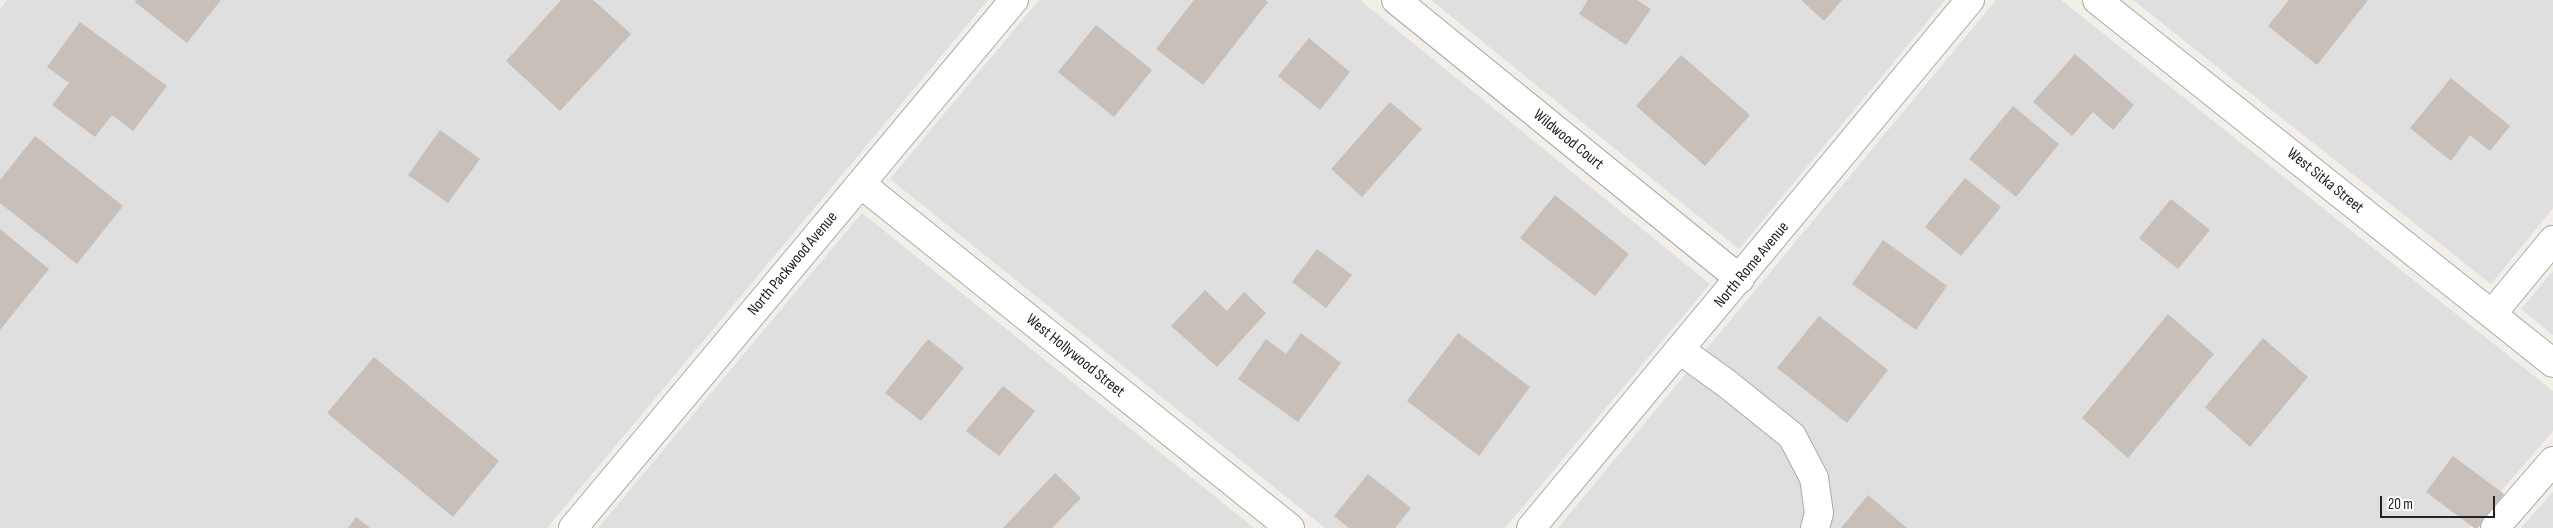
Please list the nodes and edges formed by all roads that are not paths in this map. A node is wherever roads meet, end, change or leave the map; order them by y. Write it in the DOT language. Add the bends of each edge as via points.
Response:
graph roads {
  1 [pos="1014,0"];
  2 [pos="1396,0"];
  3 [pos="1970,0"];
  4 [pos="2097,0"];
  5 [pos="861,184"];
  6 [pos="2553,240"];
  7 [pos="1740,279"];
  8 [pos="2492,314"];
  9 [pos="1680,350"];
  10 [pos="2553,363"];
  11 [pos="2553,461"];
  12 [pos="1545,523"];
  13 [pos="572,528"];
  14 [pos="1290,528"];
  15 [pos="1815,528"];
  16 [pos="2495,528"];
  1 -- 5 [label="street, North Packwood Avenue"];
  2 -- 7 [label="street, Wildwood Court"];
  3 -- 7 [label="street, North Rome Avenue"];
  4 -- 8 [label="street, West Sitka Street"];
  5 -- 13 [label="street, North Packwood Avenue"];
  5 -- 14 [label="street, West Hollywood Street"];
  6 -- 8 [label="street"];
  7 -- 9 [label="street, North Rome Avenue"];
  8 -- 10 [label="street, West Sitka Street"];
  9 -- 12 [label="street, North Rome Avenue"];
  9 -- 15 [label="street" via="1792,436 1814,478 1819,513"];
  11 -- 16 [label="street"];
}
